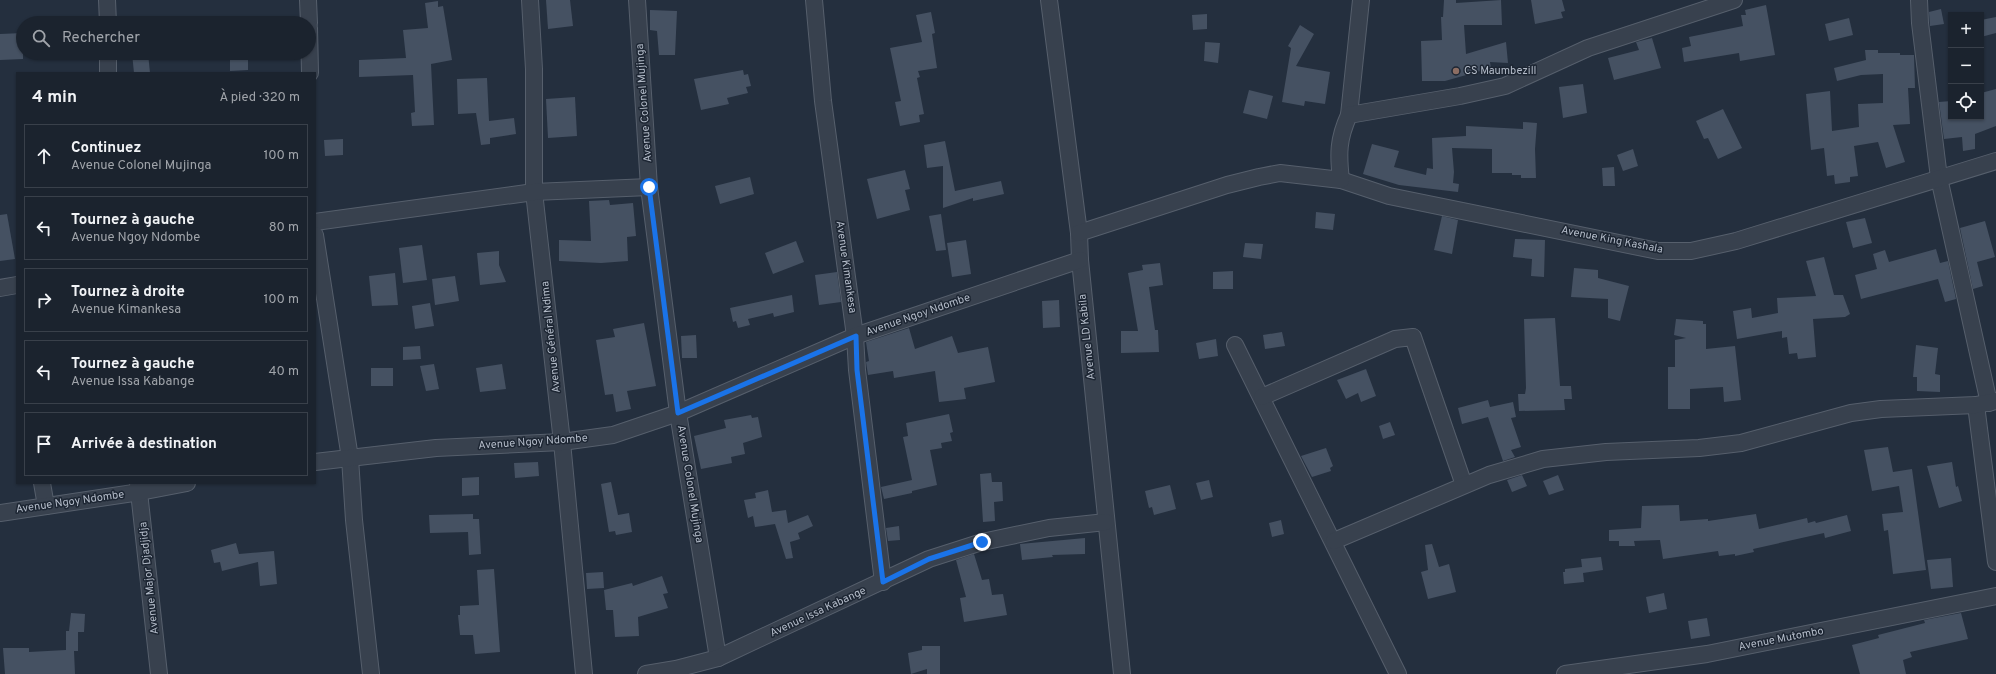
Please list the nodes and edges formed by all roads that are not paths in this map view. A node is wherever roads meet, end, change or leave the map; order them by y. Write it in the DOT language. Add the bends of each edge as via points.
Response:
graph roads {
  1 [pos="107,0"];
  2 [pos="308,0"];
  3 [pos="530,0"];
  4 [pos="638,0"];
  5 [pos="814,0"];
  6 [pos="1049,0"];
  7 [pos="1361,0"];
  8 [pos="1734,0"];
  9 [pos="1919,0"];
  10 [pos="108,16"];
  11 [pos="309,16"];
  12 [pos="108,60"];
  13 [pos="310,60"];
  14 [pos="108,72"];
  15 [pos="310,72"];
  16 [pos="1349,115"];
  17 [pos="1996,161"];
  18 [pos="1938,178"];
  19 [pos="1341,180"];
  20 [pos="649,187"];
  21 [pos="534,192"];
  22 [pos="316,222"];
  23 [pos="1079,233"];
  24 [pos="316,241"];
  25 [pos="1080,260"];
  26 [pos="16,285"];
  27 [pos="0,288"];
  28 [pos="856,336"];
  29 [pos="1235,345"];
  30 [pos="1262,397"];
  31 [pos="1987,403"];
  32 [pos="678,413"];
  33 [pos="562,442"];
  34 [pos="350,458"];
  35 [pos="316,462"];
  36 [pos="42,484"];
  37 [pos="177,484"];
  38 [pos="1464,485"];
  39 [pos="139,488"];
  40 [pos="46,506"];
  41 [pos="0,512"];
  42 [pos="1106,522"];
  43 [pos="1334,541"];
  44 [pos="1996,562"];
  45 [pos="883,582"];
  46 [pos="1996,596"];
  47 [pos="718,658"];
  48 [pos="159,674"];
  49 [pos="371,674"];
  50 [pos="584,674"];
  51 [pos="646,674"];
  52 [pos="1122,674"];
  53 [pos="1398,674"];
  54 [pos="1565,674"];
  1 -- 10 [label="street"];
  2 -- 11 [label="street"];
  3 -- 21 [label="street, Avenue Général Ndima" via="534,69"];
  4 -- 20 [label="street, Avenue Colonel Mujinga"];
  5 -- 28 [label="street, Avenue Kimankesa" via="822,101"];
  6 -- 23 [label="street, Avenue LD Kabila"];
  7 -- 16 [label="street"];
  8 -- 16 [label="street" via="1588,48 1505,86"];
  9 -- 18 [label="street"];
  12 -- 14 [label="street"];
  13 -- 15 [label="street"];
  16 -- 19 [label="street" via="1341,134 1338,156"];
  17 -- 18 [label="street, Avenue King Kashala"];
  18 -- 19 [label="street, Avenue King Kashala" via="1736,241 1691,251 1658,252 1390,196"];
  18 -- 31 [label="street"];
  19 -- 23 [label="street, Avenue King Kashala" via="1280,172 1227,185"];
  20 -- 21 [label="street"];
  20 -- 32 [label="street, Avenue Colonel Mujinga"];
  21 -- 22 [label="street"];
  21 -- 33 [label="street, Avenue Général Ndima"];
  23 -- 25 [label="street, Avenue LD Kabila"];
  24 -- 34 [label="street"];
  25 -- 28 [label="street, Avenue Ngoy Ndombe"];
  25 -- 42 [label="street, Avenue LD Kabila"];
  26 -- 27 [label="street"];
  28 -- 32 [label="street, Avenue Ngoy Ndombe"];
  28 -- 45 [label="street, Avenue Kimankesa" via="857,370"];
  29 -- 30 [label="street"];
  30 -- 38 [label="street" via="1395,339 1413,337"];
  30 -- 43 [label="street"];
  31 -- 38 [label="street" via="1858,412 1741,443 1543,459"];
  31 -- 44 [label="street"];
  32 -- 33 [label="street, Avenue Ngoy Ndombe" via="613,435"];
  32 -- 47 [label="street, Avenue Colonel Mujinga"];
  33 -- 34 [label="street, Avenue Ngoy Ndombe" via="436,448"];
  33 -- 50 [label="street, Avenue Général Ndima"];
  34 -- 35 [label="street, Avenue Ngoy Ndombe"];
  34 -- 49 [label="street" via="354,520"];
  36 -- 40 [label="street"];
  37 -- 39 [label="street, Avenue Ngoy Ndombe"];
  38 -- 43 [label="street"];
  39 -- 40 [label="street, Avenue Ngoy Ndombe"];
  39 -- 48 [label="street, Avenue Major Djadjidja"];
  40 -- 41 [label="street, Avenue Ngoy Ndombe"];
  42 -- 45 [label="street, Avenue Issa Kabange" via="1049,528 982,542 929,559"];
  42 -- 52 [label="street, Avenue LD Kabila"];
  43 -- 53 [label="street"];
  45 -- 47 [label="street, Avenue Issa Kabange"];
  46 -- 54 [label="street, Avenue Mutombo" via="1707,654"];
  47 -- 51 [label="street, Avenue Issa Kabange"];
}
